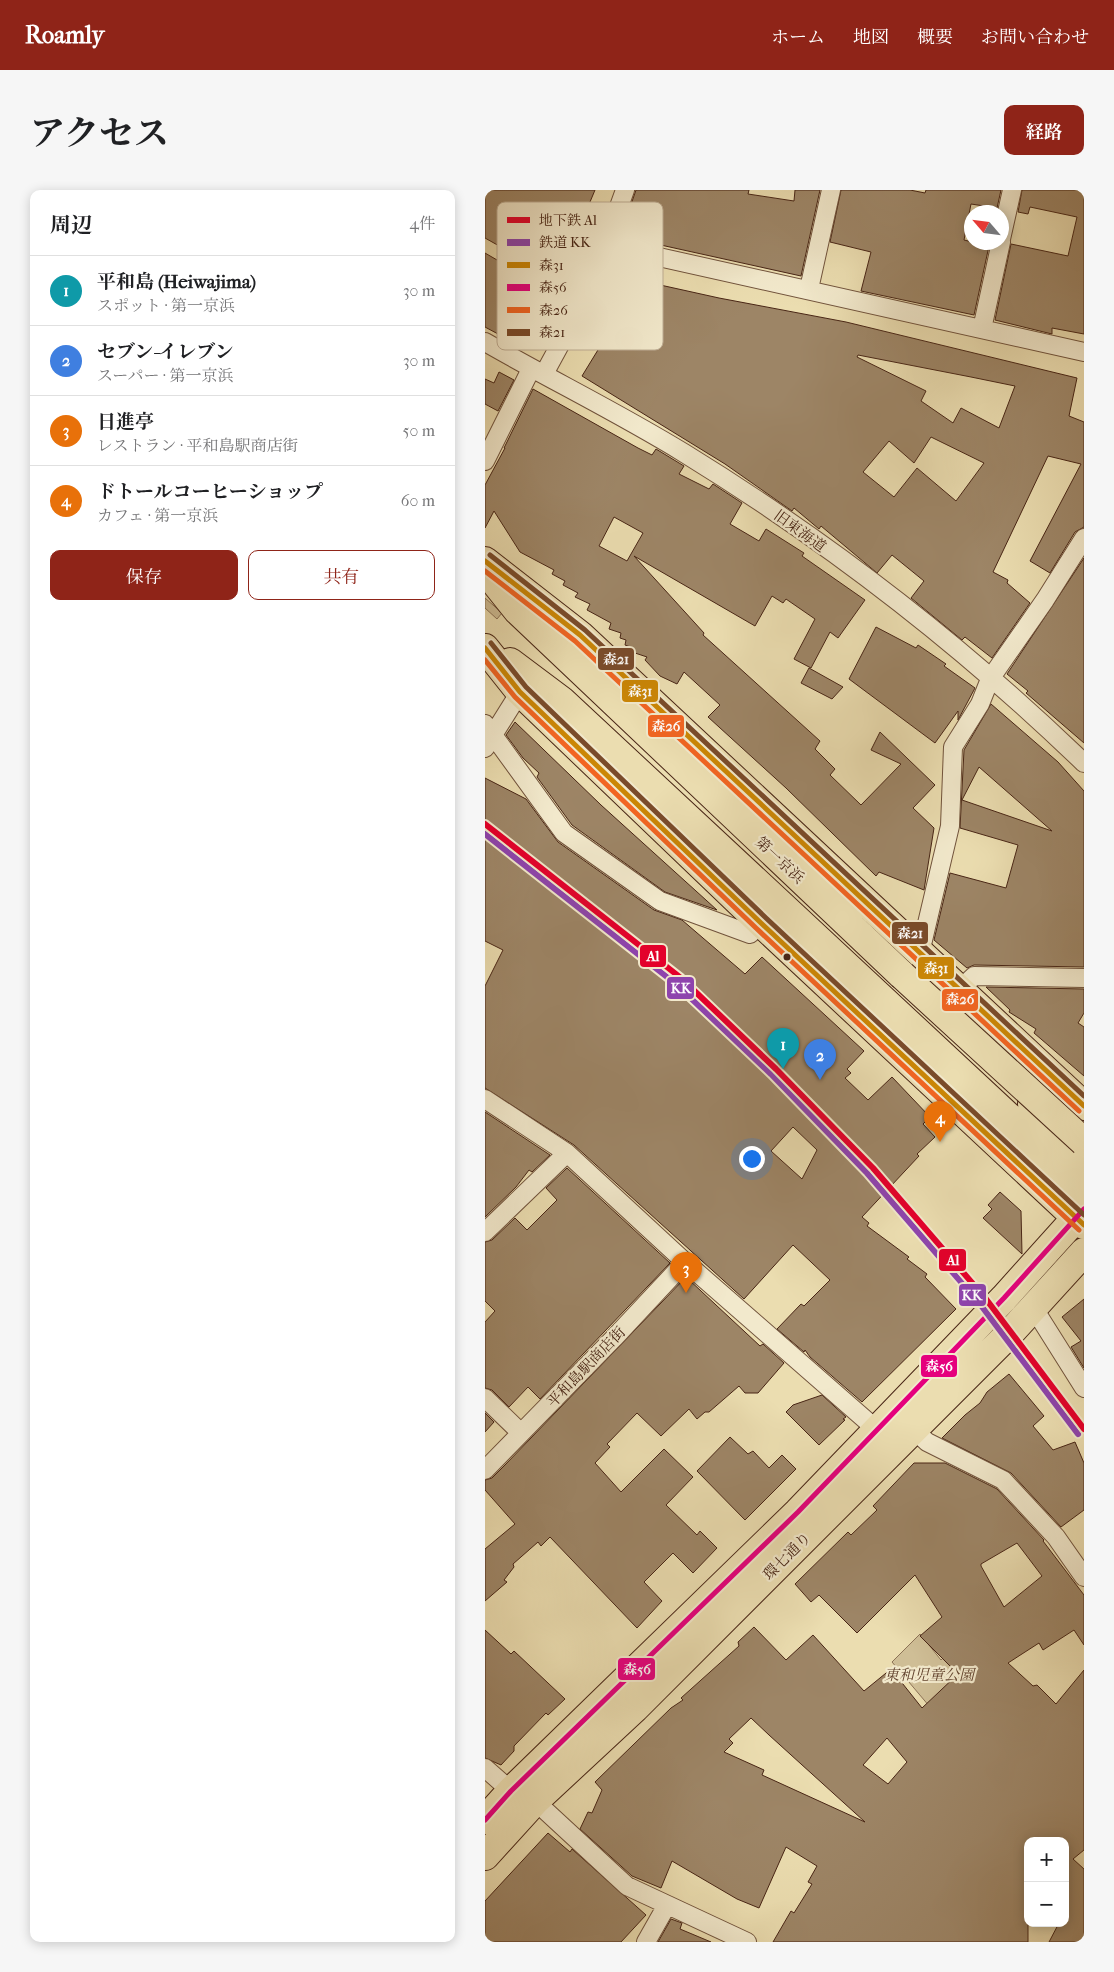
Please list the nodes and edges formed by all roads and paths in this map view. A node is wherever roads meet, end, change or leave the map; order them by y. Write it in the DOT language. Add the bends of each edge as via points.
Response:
graph roads {
  1 [pos="625,190"];
  2 [pos="831,190"];
  3 [pos="1012,190"];
  4 [pos="621,202"];
  5 [pos="1009,205"];
  6 [pos="999,250"];
  7 [pos="663,258"];
  8 [pos="809,289"];
  9 [pos="982,329"];
  10 [pos="485,342"];
  11 [pos="497,349"];
  12 [pos="499,350"];
  13 [pos="552,350"];
  14 [pos="1084,352"];
  15 [pos="538,372"];
  16 [pos="485,461"];
  17 [pos="1084,538"];
  18 [pos="485,561"];
  19 [pos="485,570"];
  20 [pos="485,643"];
  21 [pos="485,648"];
  22 [pos="990,679"];
  23 [pos="520,692"];
  24 [pos="488,736"];
  25 [pos="1084,764"];
  26 [pos="761,922"];
  27 [pos="920,953"];
  28 [pos="1084,978"];
  29 [pos="969,998"];
  30 [pos="485,1099"];
  31 [pos="1084,1106"];
  32 [pos="1084,1142"];
  33 [pos="567,1154"];
  34 [pos="1084,1159"];
  35 [pos="1084,1188"];
  36 [pos="1081,1217"];
  37 [pos="485,1232"];
  38 [pos="1084,1252"];
  39 [pos="685,1262"];
  40 [pos="1033,1307"];
  41 [pos="1084,1388"];
  42 [pos="485,1398"];
  43 [pos="876,1429"];
  44 [pos="913,1429"];
  45 [pos="521,1433"];
  46 [pos="485,1470"];
  47 [pos="1084,1577"];
  48 [pos="485,1768"];
  49 [pos="523,1796"];
  50 [pos="485,1820"];
  51 [pos="485,1856"];
  52 [pos="667,1905"];
  53 [pos="646,1942"];
  54 [pos="747,1942"];
  1 -- 4 [label="street"];
  2 -- 8 [label="street"];
  3 -- 5 [label="street"];
  6 -- 9 [label="street"];
  7 -- 8 [label="street"];
  8 -- 9 [label="street"];
  9 -- 14 [label="street"];
  10 -- 11 [label="street, 旧東海道"];
  12 -- 15 [label="street, 旧東海道"];
  13 -- 15 [label="street"];
  15 -- 16 [label="street"];
  15 -- 22 [label="street, 旧東海道" via="683,452 774,512 891,597"];
  17 -- 22 [label="street"];
  18 -- 27 [label="main road" via="580,635"];
  19 -- 32 [label="main road, 第一京浜, bridge" via="517,610 902,975"];
  20 -- 35 [label="main road" via="562,700"];
  21 -- 23 [label="main road"];
  22 -- 25 [label="street, 旧東海道"];
  22 -- 27 [label="street" via="980,704 953,747 950,826"];
  23 -- 24 [label="street"];
  23 -- 26 [label="main road"];
  24 -- 26 [label="street" via="564,833 660,901 750,934"];
  26 -- 36 [label="main road"];
  27 -- 29 [label="main road"];
  28 -- 29 [label="street" via="974,976"];
  29 -- 31 [label="main road"];
  29 -- 34 [label="main road" via="992,1046 1049,1129"];
  30 -- 33 [label="street"];
  33 -- 37 [label="street"];
  33 -- 39 [label="street"];
  36 -- 43 [label="main road, 環七通り"];
  38 -- 40 [label="main road, 環七通り"];
  39 -- 43 [label="street"];
  39 -- 45 [label="street, 平和島駅商店街"];
  40 -- 41 [label="street"];
  40 -- 44 [label="main road, 環七通り"];
  42 -- 45 [label="street"];
  43 -- 49 [label="main road, 環七通り"];
  44 -- 47 [label="street" via="927,1442 1003,1480 1056,1537"];
  44 -- 49 [label="main road, 環七通り" via="635,1708"];
  45 -- 46 [label="street, 平和島駅商店街"];
  48 -- 49 [label="street"];
  49 -- 50 [label="main road, 環七通り"];
  49 -- 51 [label="main road, 環七通り"];
  49 -- 52 [label="street" via="627,1886"];
  52 -- 53 [label="street"];
  52 -- 54 [label="street"];
}
